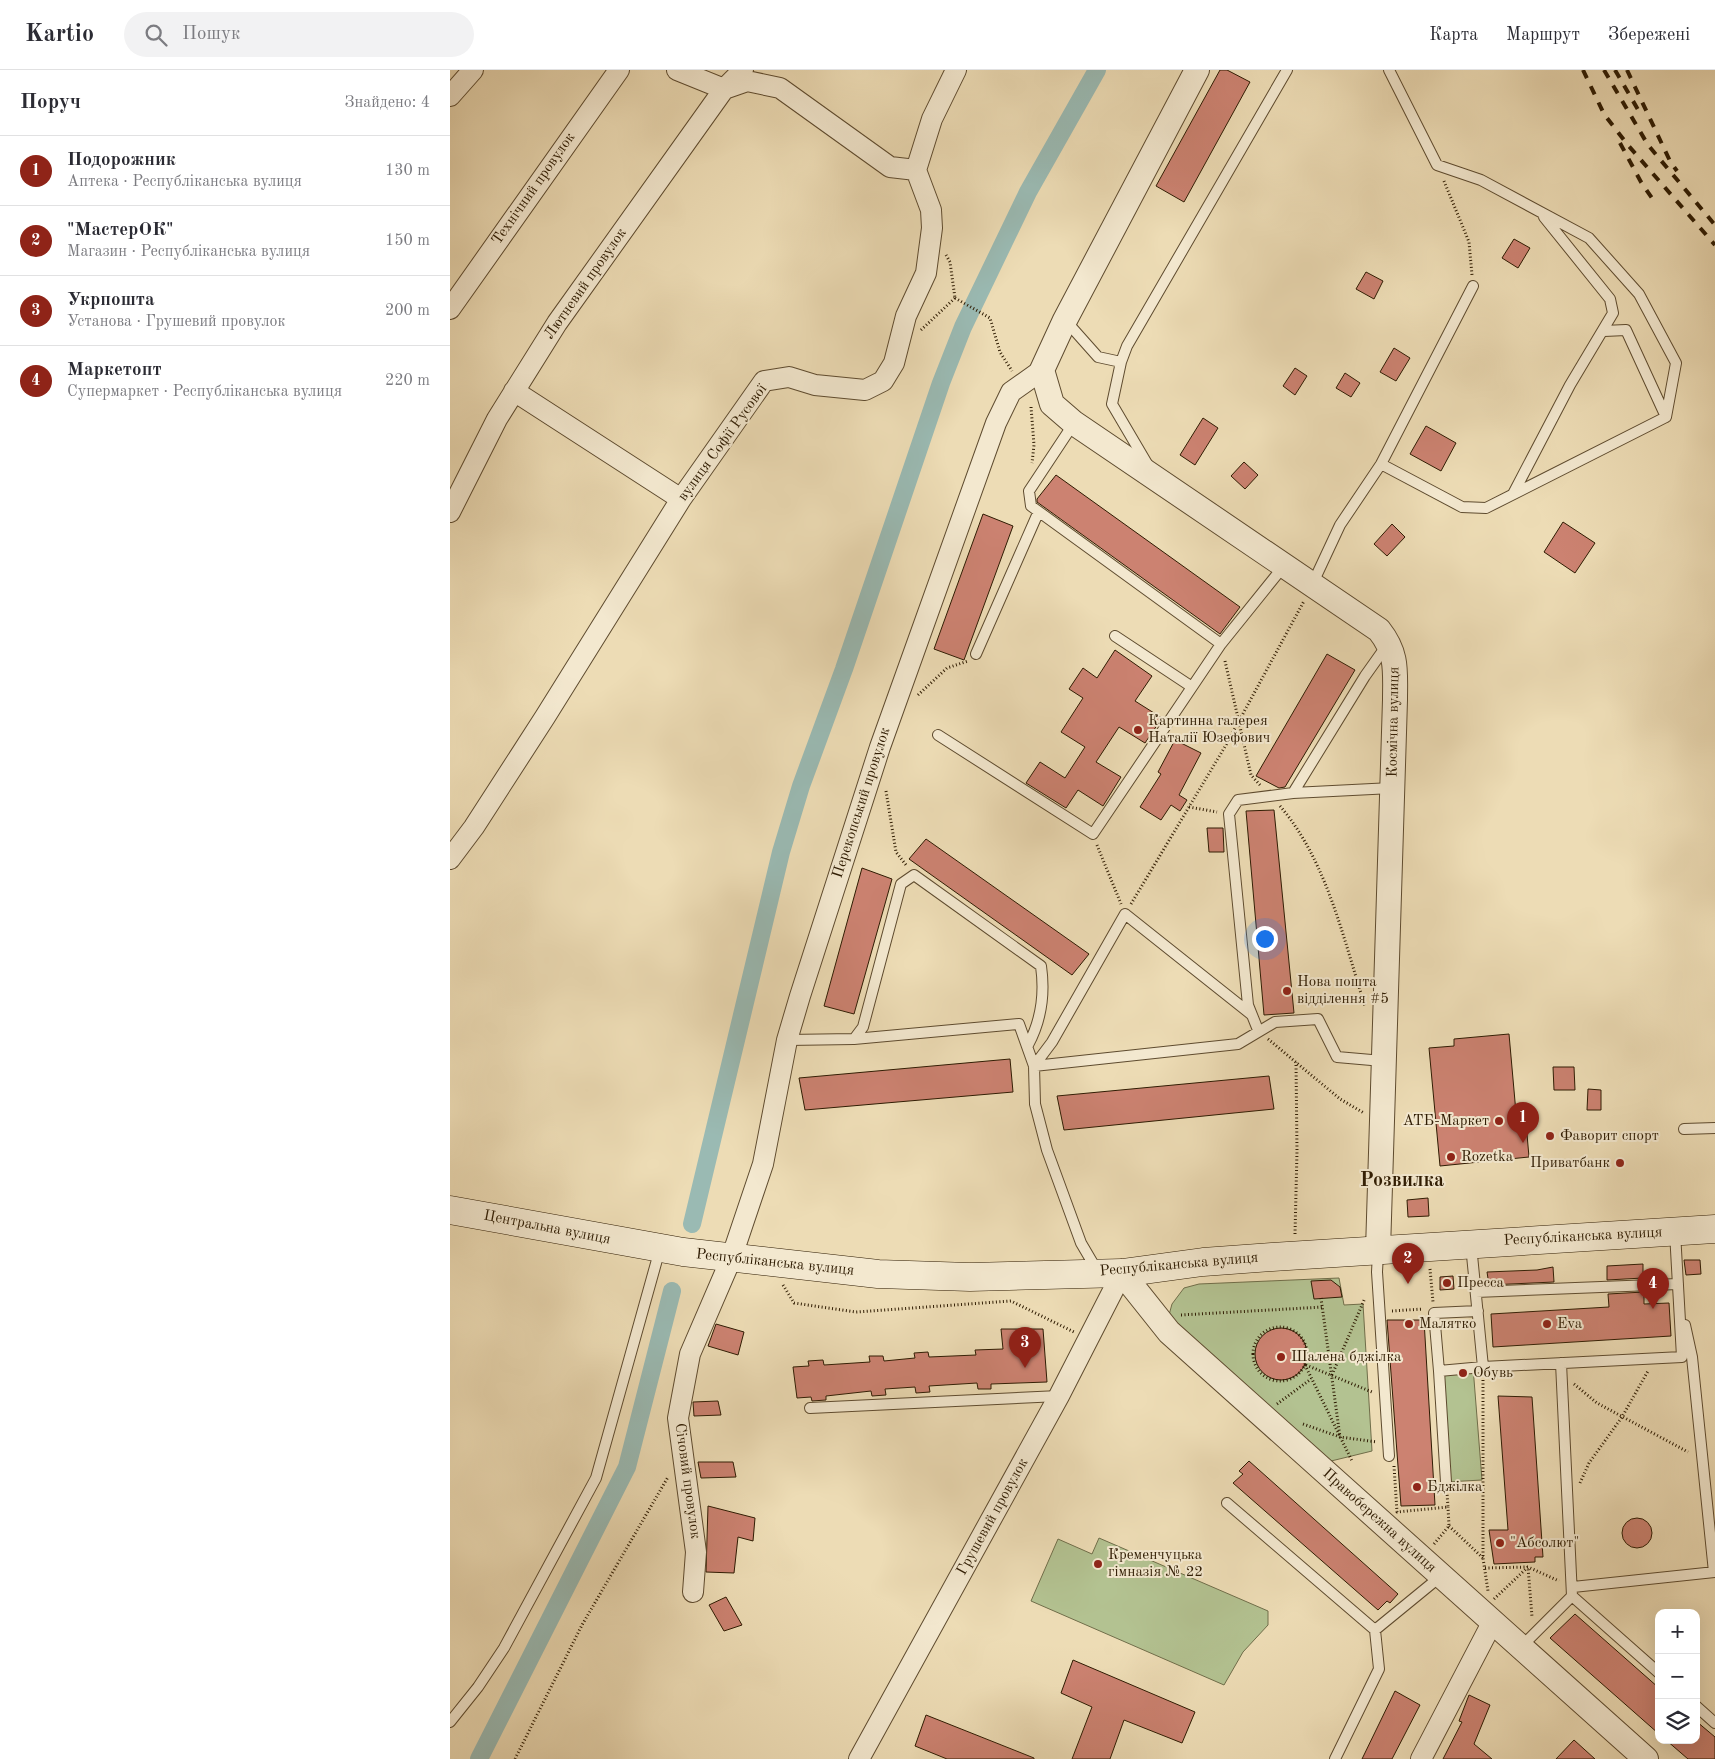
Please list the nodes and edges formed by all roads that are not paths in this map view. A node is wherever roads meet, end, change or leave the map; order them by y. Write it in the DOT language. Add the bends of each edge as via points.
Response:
graph roads {
  1 [pos="473,70"];
  2 [pos="619,70"];
  3 [pos="677,70"];
  4 [pos="743,70"];
  5 [pos="956,70"];
  6 [pos="1197,70"];
  7 [pos="1286,70"];
  8 [pos="1389,70"];
  9 [pos="724,89"];
  10 [pos="450,96"];
  11 [pos="916,170"];
  12 [pos="1542,214"];
  13 [pos="1474,286"];
  14 [pos="450,310"];
  15 [pos="1613,313"];
  16 [pos="1065,320"];
  17 [pos="1626,330"];
  18 [pos="1604,331"];
  19 [pos="1121,362"];
  20 [pos="1042,370"];
  21 [pos="514,391"];
  22 [pos="1666,417"];
  23 [pos="1074,423"];
  24 [pos="1380,464"];
  25 [pos="1155,478"];
  26 [pos="1513,494"];
  27 [pos="681,499"];
  28 [pos="451,509"];
  29 [pos="1038,512"];
  30 [pos="1283,567"];
  31 [pos="1312,586"];
  32 [pos="1115,636"];
  33 [pos="1389,642"];
  34 [pos="1221,644"];
  35 [pos="976,654"];
  36 [pos="1192,687"];
  37 [pos="938,735"];
  38 [pos="1392,788"];
  39 [pos="1293,793"];
  40 [pos="450,859"];
  41 [pos="1252,1015"];
  42 [pos="1258,1030"];
  43 [pos="854,1039"];
  44 [pos="787,1040"];
  45 [pos="1028,1045"];
  46 [pos="1383,1061"];
  47 [pos="1034,1066"];
  48 [pos="1715,1128"];
  49 [pos="1684,1129"];
  50 [pos="450,1210"];
  51 [pos="1715,1229"];
  52 [pos="1675,1232"];
  53 [pos="1471,1244"];
  54 [pos="652,1247"];
  55 [pos="731,1260"];
  56 [pos="1377,1261"];
  57 [pos="1176,1266"];
  58 [pos="1110,1273"];
  59 [pos="1678,1287"];
  60 [pos="1476,1292"];
  61 [pos="1478,1311"];
  62 [pos="1151,1312"];
  63 [pos="1561,1363"];
  64 [pos="1483,1367"];
  65 [pos="1439,1371"];
  66 [pos="1060,1396"];
  67 [pos="810,1408"];
  68 [pos="1389,1456"];
  69 [pos="1446,1482"];
  70 [pos="1228,1503"];
  71 [pos="1715,1572"];
  72 [pos="1441,1576"];
  73 [pos="693,1592"];
  74 [pos="1573,1592"];
  75 [pos="1493,1621"];
  76 [pos="1375,1630"];
  77 [pos="1528,1640"];
  78 [pos="1655,1669"];
  79 [pos="1700,1710"];
  80 [pos="450,1722"];
  81 [pos="1715,1723"];
  82 [pos="860,1759"];
  83 [pos="1335,1759"];
  84 [pos="1420,1759"];
  85 [pos="1646,1759"];
  1 -- 10 [label="street"];
  2 -- 14 [label="street, Технічний провулок"];
  3 -- 9 [label="street"];
  4 -- 9 [label="street, Лютневий провулок"];
  5 -- 11 [label="street" via="932,118"];
  6 -- 16 [label="street"];
  7 -- 19 [label="lane" via="1132,337"];
  8 -- 12 [label="lane" via="1437,165 1481,180"];
  9 -- 11 [label="street" via="747,81 780,88 890,167"];
  9 -- 21 [label="street, Лютневий провулок" via="557,323"];
  11 -- 27 [label="street, вулиця Софії Русової" via="930,210 932,228 926,273 906,316 894,363 883,381 865,390 815,385 789,377 764,381"];
  12 -- 15 [label="lane" via="1610,299"];
  12 -- 22 [label="lane" via="1589,238 1640,294 1676,364"];
  13 -- 24 [label="lane"];
  15 -- 17 [label="lane"];
  15 -- 18 [label="lane"];
  16 -- 19 [label="lane" via="1098,357"];
  16 -- 20 [label="street"];
  17 -- 18 [label="lane"];
  17 -- 22 [label="lane"];
  18 -- 26 [label="lane" via="1570,385"];
  19 -- 25 [label="lane" via="1112,404"];
  20 -- 23 [label="street" via="1052,404"];
  20 -- 44 [label="street, Перекопський провулок" via="1011,392 996,423 895,705"];
  21 -- 27 [label="street"];
  21 -- 28 [label="street, Лютневий провулок"];
  22 -- 26 [label="lane"];
  23 -- 25 [label="street"];
  23 -- 29 [label="lane" via="1029,491 1031,506"];
  24 -- 26 [label="lane" via="1462,507 1486,508"];
  24 -- 31 [label="lane" via="1340,525"];
  25 -- 30 [label="street"];
  27 -- 40 [label="street, вулиця Софії Русової" via="545,717"];
  29 -- 34 [label="lane"];
  29 -- 35 [label="lane"];
  30 -- 31 [label="street"];
  30 -- 34 [label="lane"];
  31 -- 33 [label="street" via="1379,630"];
  32 -- 36 [label="lane"];
  33 -- 38 [label="street, Космічна вулиця" via="1395,659"];
  33 -- 39 [label="lane"];
  34 -- 36 [label="lane"];
  36 -- 37 [label="lane" via="1093,834"];
  38 -- 39 [label="lane"];
  38 -- 46 [label="street, Космічна вулиця"];
  39 -- 41 [label="lane" via="1238,800 1229,814 1248,1005"];
  41 -- 42 [label="lane"];
  41 -- 47 [label="lane" via="1125,914 1052,1042"];
  42 -- 46 [label="lane" via="1275,1022 1318,1019 1338,1057"];
  42 -- 47 [label="lane" via="1238,1044"];
  43 -- 44 [label="lane"];
  43 -- 45 [label="lane" via="1019,1024"];
  43 -- 45 [label="lane" via="863,1027 901,884 914,875 1041,966 1043,981 1038,1028"];
  44 -- 55 [label="street, Перекопський провулок" via="763,1164"];
  45 -- 47 [label="lane"];
  46 -- 56 [label="street, Космічна вулиця"];
  47 -- 58 [label="lane" via="1035,1104 1047,1150 1081,1243"];
  48 -- 49 [label="lane"];
  50 -- 54 [label="main road, Центральна вулиця"];
  51 -- 52 [label="main road, Республіканська вулиця"];
  52 -- 53 [label="main road, Республіканська вулиця"];
  52 -- 59 [label="lane"];
  53 -- 56 [label="main road, Республіканська вулиця"];
  53 -- 60 [label="lane"];
  54 -- 55 [label="main road, Республіканська вулиця"];
  54 -- 80 [label="lane" via="647,1288 596,1478 504,1648"];
  55 -- 58 [label="main road, Республіканська вулиця" via="878,1274 970,1277"];
  55 -- 73 [label="street, Січовий провулок" via="690,1354 678,1418 696,1552"];
  56 -- 57 [label="main road, Республіканська вулиця"];
  56 -- 68 [label="lane"];
  57 -- 58 [label="main road, Республіканська вулиця"];
  57 -- 62 [label="street" via="1158,1276 1150,1292"];
  58 -- 62 [label="street, Правобережна вулиця"];
  58 -- 66 [label="street, Грушевий провулок"];
  59 -- 60 [label="lane"];
  59 -- 63 [label="lane" via="1682,1357"];
  59 -- 71 [label="lane" via="1692,1356"];
  60 -- 61 [label="lane"];
  61 -- 64 [label="lane"];
  61 -- 65 [label="lane" via="1434,1311"];
  62 -- 72 [label="street, Правобережна вулиця"];
  63 -- 64 [label="lane"];
  63 -- 74 [label="lane"];
  64 -- 65 [label="lane"];
  65 -- 69 [label="lane"];
  66 -- 67 [label="lane"];
  66 -- 82 [label="street, Грушевий провулок"];
  70 -- 76 [label="lane"];
  71 -- 74 [label="lane"];
  72 -- 75 [label="street, Правобережна вулиця"];
  72 -- 76 [label="lane"];
  74 -- 77 [label="lane"];
  74 -- 78 [label="lane"];
  75 -- 77 [label="street, Правобережна вулиця"];
  75 -- 84 [label="street"];
  76 -- 83 [label="lane" via="1379,1669"];
  77 -- 85 [label="street, Правобережна вулиця"];
  79 -- 81 [label="lane"];
}
